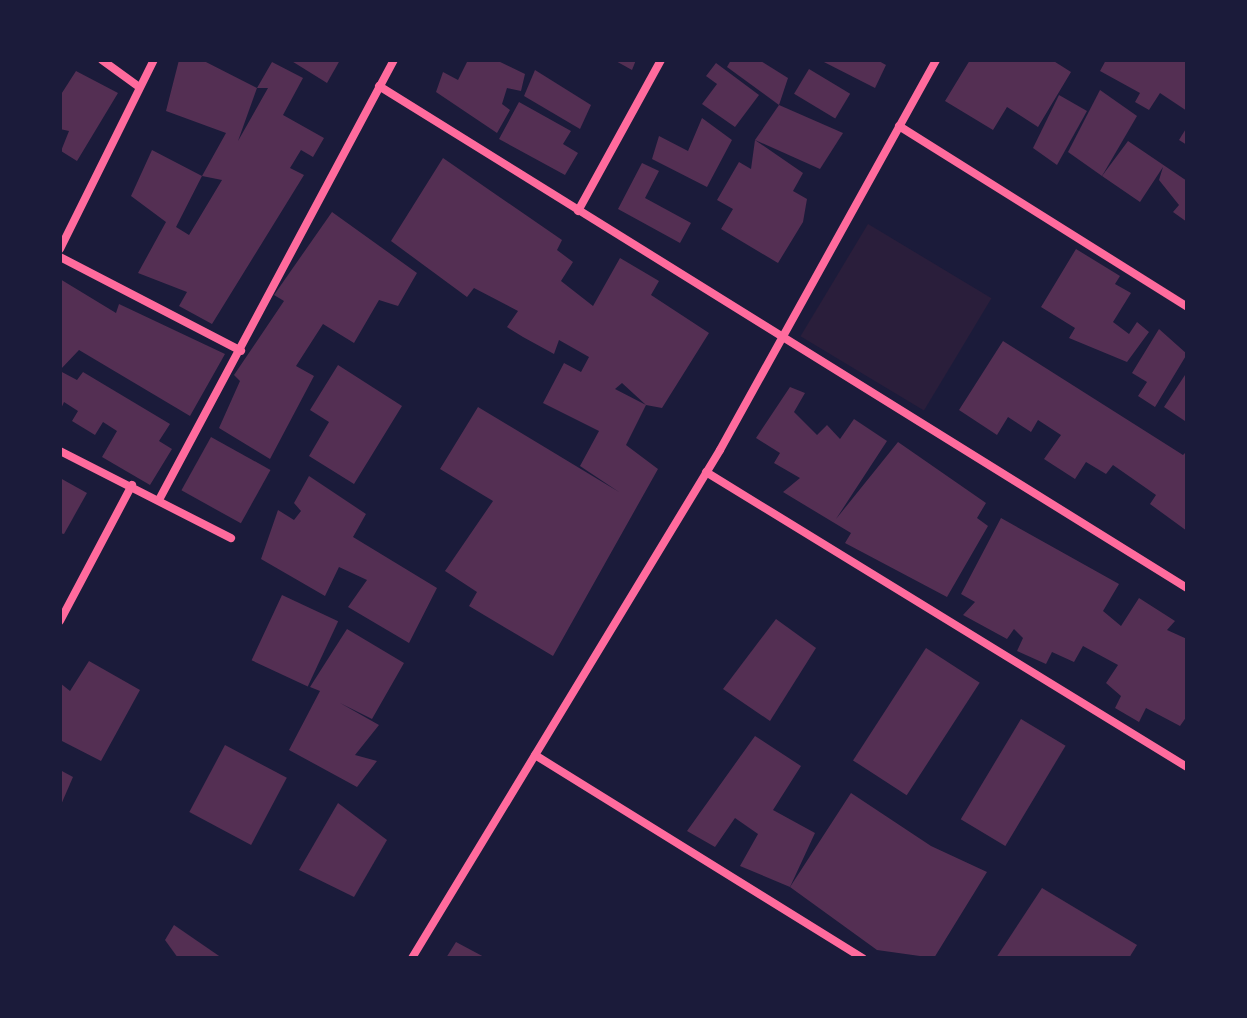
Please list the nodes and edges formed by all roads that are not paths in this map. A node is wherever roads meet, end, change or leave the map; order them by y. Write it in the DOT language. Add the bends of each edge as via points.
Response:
graph roads {
  1 [pos="102,60"];
  2 [pos="154,60"];
  3 [pos="394,60"];
  4 [pos="661,60"];
  5 [pos="936,60"];
  6 [pos="379,86"];
  7 [pos="139,87"];
  8 [pos="899,126"];
  9 [pos="578,211"];
  10 [pos="60,249"];
  11 [pos="60,257"];
  12 [pos="1187,307"];
  13 [pos="782,338"];
  14 [pos="241,351"];
  15 [pos="60,451"];
  16 [pos="706,472"];
  17 [pos="132,485"];
  18 [pos="160,498"];
  19 [pos="231,538"];
  20 [pos="1187,588"];
  21 [pos="60,621"];
  22 [pos="535,755"];
  23 [pos="1187,767"];
  24 [pos="412,958"];
  25 [pos="863,958"];
  1 -- 7 [label="street"];
  2 -- 7 [label="street"];
  3 -- 6 [label="street"];
  4 -- 9 [label="street"];
  5 -- 8 [label="street"];
  6 -- 9 [label="street"];
  6 -- 14 [label="street"];
  7 -- 10 [label="street"];
  8 -- 12 [label="street"];
  8 -- 13 [label="street"];
  9 -- 13 [label="street"];
  11 -- 14 [label="street"];
  13 -- 16 [label="street"];
  13 -- 20 [label="street"];
  14 -- 18 [label="street"];
  15 -- 17 [label="street"];
  16 -- 22 [label="street"];
  16 -- 23 [label="street"];
  17 -- 18 [label="street"];
  17 -- 21 [label="street"];
  18 -- 19 [label="street"];
  22 -- 24 [label="street"];
  22 -- 25 [label="street"];
}
